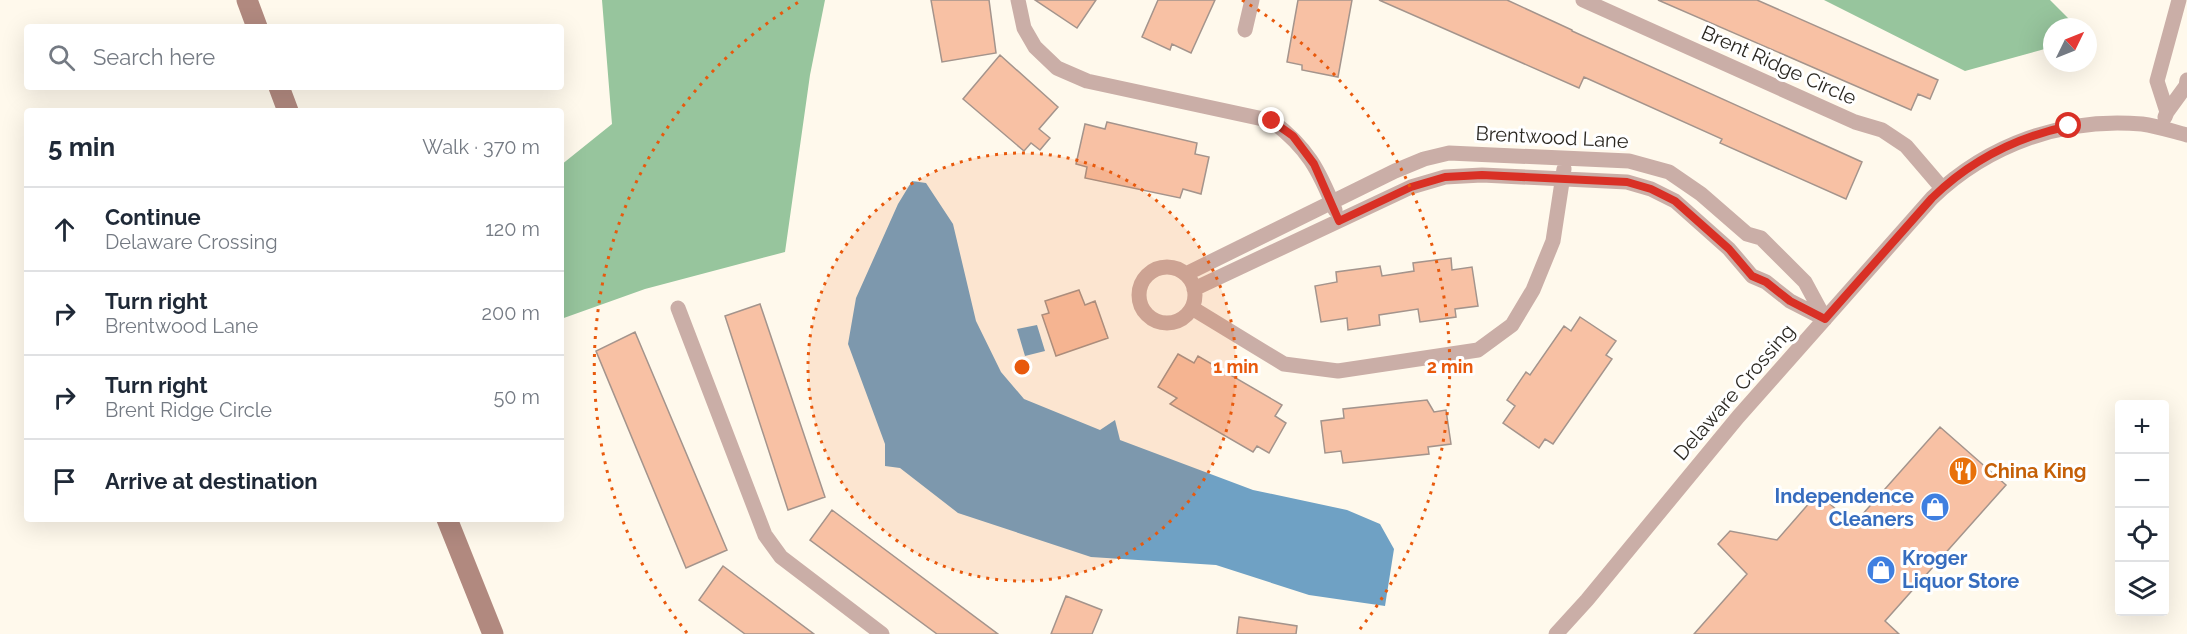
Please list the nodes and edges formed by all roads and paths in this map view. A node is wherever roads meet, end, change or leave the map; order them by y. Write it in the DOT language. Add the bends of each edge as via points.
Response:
graph roads {
  1 [pos="247,0"];
  2 [pos="1018,0"];
  3 [pos="1252,0"];
  4 [pos="1583,0"];
  5 [pos="2179,0"];
  6 [pos="256,24"];
  7 [pos="1245,30"];
  8 [pos="2187,80"];
  9 [pos="280,90"];
  10 [pos="287,108"];
  11 [pos="2167,112"];
  12 [pos="2163,128"];
  13 [pos="2187,135"];
  14 [pos="1564,158"];
  15 [pos="1564,178"];
  16 [pos="1942,188"];
  17 [pos="1332,202"];
  18 [pos="1339,221"];
  19 [pos="1186,274"];
  20 [pos="1194,289"];
  21 [pos="678,308"];
  22 [pos="1192,308"];
  23 [pos="1825,319"];
  24 [pos="448,522"];
  25 [pos="493,634"];
  26 [pos="882,634"];
  27 [pos="1556,634"];
  1 -- 6 [label="main road"];
  2 -- 17 [label="street" via="1024,28 1035,47 1057,68 1087,81 1272,121 1293,136 1314,164"];
  3 -- 7 [label="street"];
  4 -- 16 [label="street, Brent Ridge Circle" via="1855,122 1882,130 1906,146"];
  5 -- 11 [label="street" via="2157,81"];
  8 -- 11 [label="street"];
  9 -- 10 [label="main road"];
  11 -- 12 [label="street"];
  12 -- 13 [label="street, Delaware Crossing"];
  12 -- 16 [label="street, Delaware Crossing" via="2118,123 2053,130 2013,143 1973,163"];
  14 -- 15 [label="street"];
  14 -- 17 [label="street, Brentwood Lane" via="1449,153 1395,171"];
  14 -- 23 [label="street, Brentwood Lane" via="1629,161 1669,172 1747,234 1761,238 1805,282"];
  15 -- 18 [label="street, Brentwood Lane" via="1445,177 1411,187"];
  15 -- 22 [label="street" via="1553,241 1533,290 1512,324 1478,350 1338,371 1284,364"];
  15 -- 23 [label="street, Brentwood Lane" via="1627,182 1675,201 1729,249 1752,276"];
  16 -- 23 [label="street, Delaware Crossing"];
  17 -- 18 [label="street"];
  17 -- 19 [label="street, Brentwood Lane"];
  18 -- 20 [label="street, Brentwood Lane"];
  19 -- 20 [label="street"];
  19 -- 22 [label="street" via="1178,269 1158,268 1145,276 1138,295 1143,311 1159,322 1177,321"];
  20 -- 22 [label="street"];
  21 -- 26 [label="street" via="765,535 781,557"];
  23 -- 27 [label="street, Delaware Crossing"];
  24 -- 25 [label="main road"];
}
